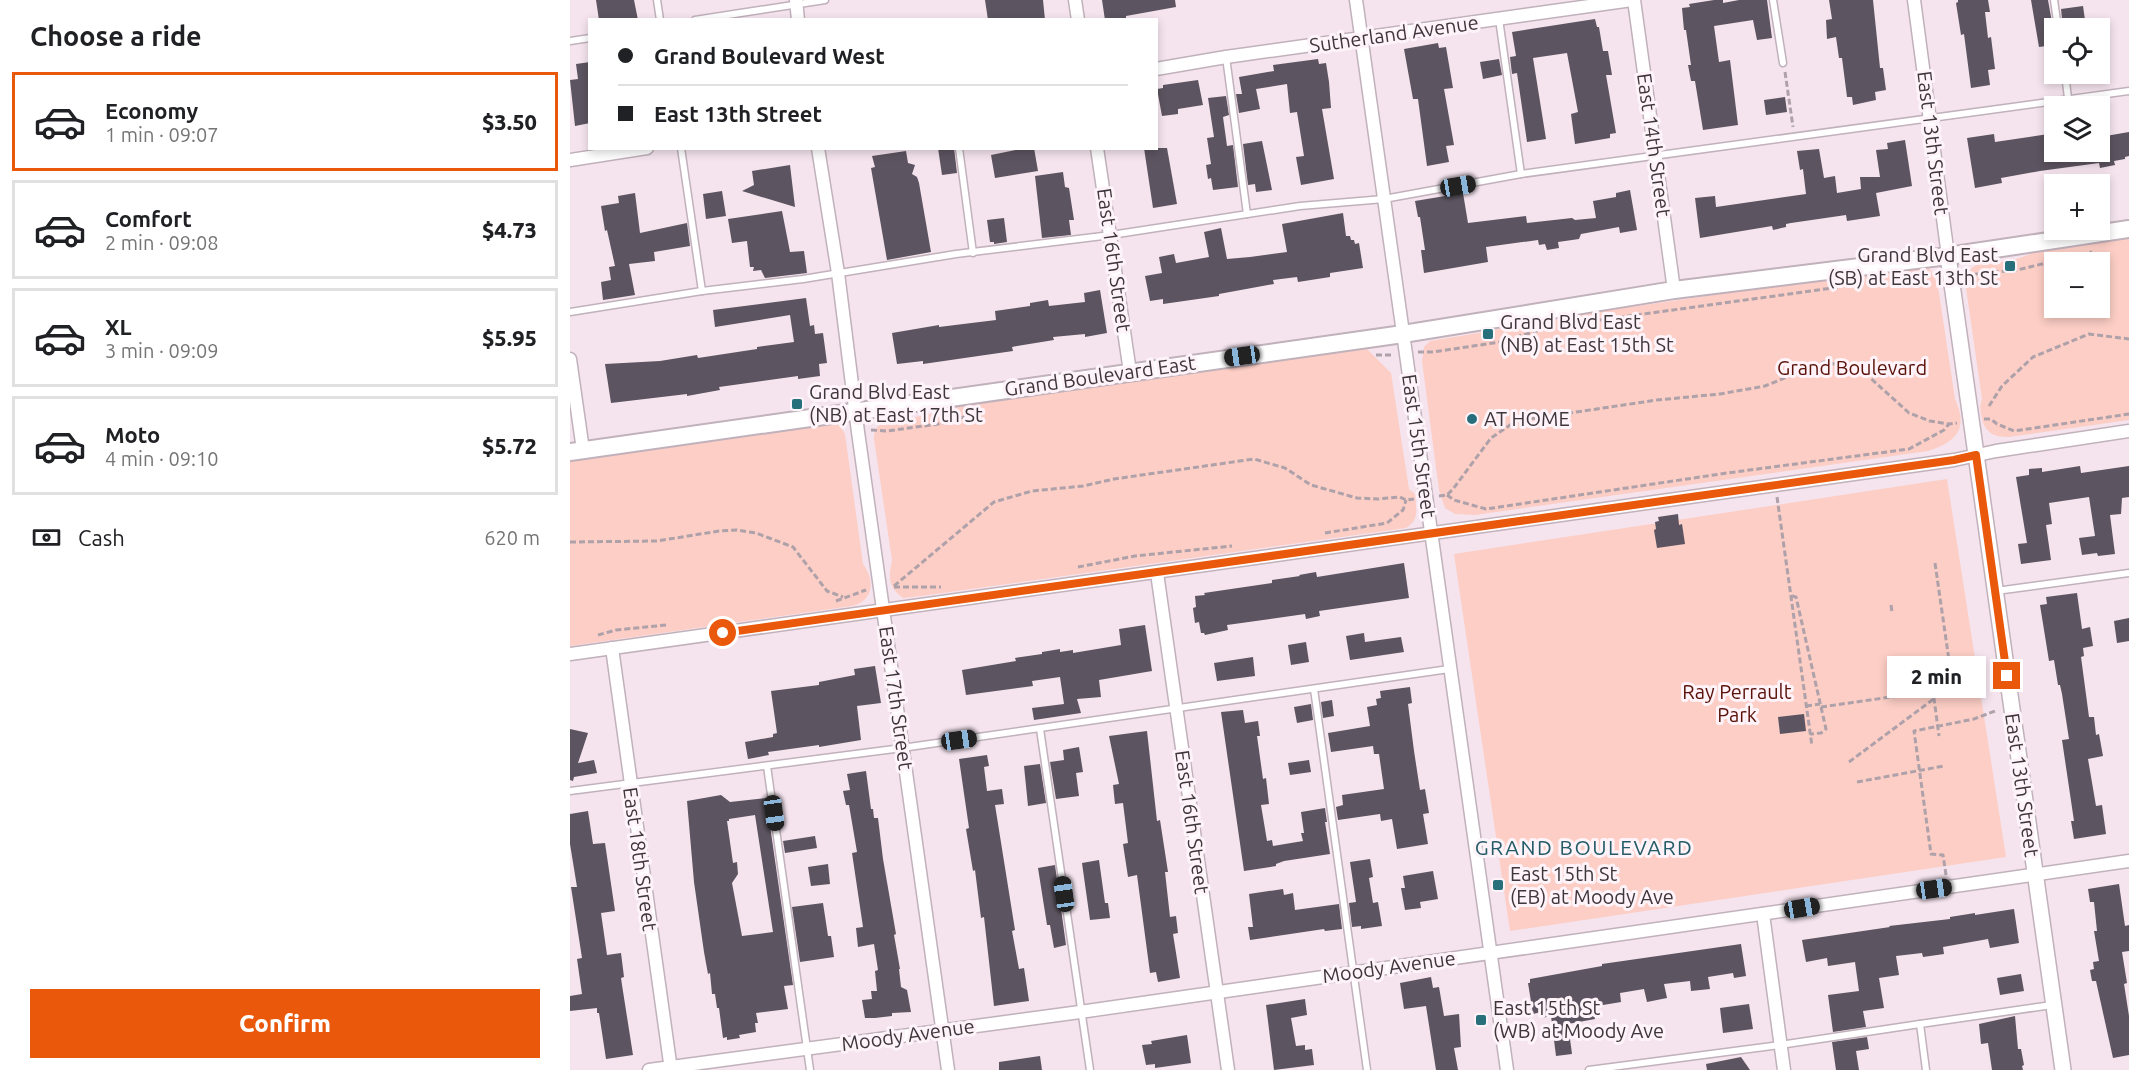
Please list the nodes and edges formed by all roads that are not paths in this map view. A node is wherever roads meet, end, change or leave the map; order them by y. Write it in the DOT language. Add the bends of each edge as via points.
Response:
graph roads {
  1 [pos="657,0"];
  2 [pos="825,0"];
  3 [pos="1075,0"];
  4 [pos="1356,0"];
  5 [pos="1633,0"];
  6 [pos="1773,0"];
  7 [pos="1914,0"];
  8 [pos="2054,0"];
  9 [pos="796,2"];
  10 [pos="660,18"];
  11 [pos="706,18"];
  12 [pos="798,18"];
  13 [pos="1078,18"];
  14 [pos="2057,18"];
  15 [pos="1498,19"];
  16 [pos="588,38"];
  17 [pos="1362,38"];
  18 [pos="570,41"];
  19 [pos="1226,57"];
  20 [pos="1783,63"];
  21 [pos="1158,69"];
  22 [pos="2129,91"];
  23 [pos="2085,96"];
  24 [pos="2044,102"];
  25 [pos="1930,119"];
  26 [pos="634,150"];
  27 [pos="681,150"];
  28 [pos="818,150"];
  29 [pos="959,150"];
  30 [pos="1097,150"];
  31 [pos="1655,157"];
  32 [pos="570,160"];
  33 [pos="1521,174"];
  34 [pos="1384,199"];
  35 [pos="1247,214"];
  36 [pos="2129,229"];
  37 [pos="1111,235"];
  38 [pos="973,253"];
  39 [pos="1948,256"];
  40 [pos="838,273"];
  41 [pos="1674,290"];
  42 [pos="702,291"];
  43 [pos="570,312"];
  44 [pos="1403,334"];
  45 [pos="570,359"];
  46 [pos="1130,372"];
  47 [pos="855,411"];
  48 [pos="2129,431"];
  49 [pos="577,451"];
  50 [pos="1976,455"];
  51 [pos="1431,535"];
  52 [pos="1157,573"];
  53 [pos="2129,573"];
  54 [pos="1995,591"];
  55 [pos="883,610"];
  56 [pos="612,648"];
  57 [pos="570,654"];
  58 [pos="1449,669"];
  59 [pos="1314,689"];
  60 [pos="1175,708"];
  61 [pos="1040,729"];
  62 [pos="902,748"];
  63 [pos="767,766"];
  64 [pos="629,782"];
  65 [pos="570,791"];
  66 [pos="2129,861"];
  67 [pos="2036,875"];
  68 [pos="1763,914"];
  69 [pos="1490,952"];
  70 [pos="1353,972"];
  71 [pos="1217,991"];
  72 [pos="2054,1005"];
  73 [pos="1080,1012"];
  74 [pos="1920,1024"];
  75 [pos="943,1030"];
  76 [pos="1780,1045"];
  77 [pos="807,1049"];
  78 [pos="1647,1066"];
  79 [pos="670,1069"];
  80 [pos="649,1070"];
  81 [pos="810,1070"];
  82 [pos="948,1070"];
  83 [pos="1090,1070"];
  84 [pos="1228,1070"];
  85 [pos="1367,1070"];
  86 [pos="1507,1070"];
  87 [pos="1589,1070"];
  88 [pos="1784,1070"];
  89 [pos="1926,1070"];
  90 [pos="2063,1070"];
  1 -- 10 [label="lane"];
  2 -- 9 [label="lane"];
  3 -- 13 [label="street"];
  4 -- 17 [label="street, East 15th Street"];
  5 -- 15 [label="street, Sutherland Avenue"];
  5 -- 31 [label="street, East 14th Street"];
  6 -- 20 [label="lane"];
  7 -- 25 [label="street, East 13th Street"];
  8 -- 14 [label="lane"];
  9 -- 11 [label="lane"];
  9 -- 12 [label="street"];
  15 -- 17 [label="street, Sutherland Avenue"];
  15 -- 33 [label="lane"];
  16 -- 18 [label="lane"];
  17 -- 19 [label="street, Sutherland Avenue"];
  17 -- 34 [label="street, East 15th Street"];
  19 -- 21 [label="street, Sutherland Avenue"];
  19 -- 35 [label="lane"];
  22 -- 23 [label="lane"];
  24 -- 25 [label="lane"];
  25 -- 31 [label="lane"];
  25 -- 39 [label="street, East 13th Street"];
  26 -- 32 [label="street"];
  27 -- 42 [label="lane"];
  28 -- 40 [label="street, East 17th Street"];
  29 -- 38 [label="lane"];
  30 -- 37 [label="street, East 16th Street"];
  31 -- 33 [label="lane"];
  31 -- 41 [label="street, East 14th Street"];
  33 -- 34 [label="lane"];
  34 -- 35 [label="lane"];
  34 -- 44 [label="street, East 15th Street"];
  35 -- 37 [label="lane"];
  36 -- 39 [label="main road, Grand Boulevard East"];
  37 -- 38 [label="lane"];
  37 -- 46 [label="street, East 16th Street"];
  38 -- 40 [label="lane"];
  39 -- 41 [label="main road, Grand Boulevard East"];
  39 -- 50 [label="street, East 13th Street"];
  40 -- 42 [label="lane"];
  40 -- 47 [label="street, East 17th Street"];
  41 -- 44 [label="main road, Grand Boulevard East"];
  42 -- 43 [label="lane"];
  44 -- 46 [label="main road, Grand Boulevard East"];
  44 -- 51 [label="street, East 15th Street"];
  45 -- 49 [label="street"];
  46 -- 47 [label="main road, Grand Boulevard East"];
  47 -- 49 [label="main road, Grand Boulevard East"];
  47 -- 55 [label="street, East 17th Street"];
  48 -- 50 [label="street"];
  50 -- 51 [label="street"];
  50 -- 54 [label="street, East 13th Street"];
  51 -- 52 [label="street"];
  51 -- 58 [label="street, East 15th Street"];
  52 -- 55 [label="street"];
  52 -- 60 [label="street, East 16th Street"];
  53 -- 54 [label="lane"];
  54 -- 67 [label="street, East 13th Street"];
  55 -- 56 [label="street"];
  55 -- 62 [label="street, East 17th Street"];
  56 -- 57 [label="street"];
  56 -- 64 [label="street, East 18th Street"];
  58 -- 59 [label="lane"];
  58 -- 69 [label="street, East 15th Street"];
  59 -- 60 [label="lane"];
  59 -- 70 [label="lane"];
  60 -- 61 [label="lane"];
  60 -- 71 [label="street, East 16th Street"];
  61 -- 62 [label="lane"];
  61 -- 73 [label="lane"];
  62 -- 63 [label="lane"];
  62 -- 75 [label="street, East 17th Street"];
  63 -- 64 [label="lane"];
  63 -- 77 [label="lane"];
  64 -- 65 [label="lane"];
  64 -- 79 [label="street, East 18th Street"];
  66 -- 67 [label="street, Moody Avenue"];
  67 -- 68 [label="street, Moody Avenue"];
  67 -- 72 [label="street, East 13th Street"];
  68 -- 69 [label="street, Moody Avenue"];
  68 -- 76 [label="street"];
  69 -- 70 [label="street, Moody Avenue"];
  69 -- 86 [label="street, East 15th Street"];
  70 -- 71 [label="street, Moody Avenue"];
  70 -- 85 [label="lane"];
  71 -- 73 [label="street, Moody Avenue"];
  71 -- 84 [label="street, East 16th Street"];
  72 -- 74 [label="lane"];
  72 -- 90 [label="street, East 13th Street"];
  73 -- 75 [label="street, Moody Avenue"];
  73 -- 83 [label="lane"];
  74 -- 76 [label="lane"];
  74 -- 89 [label="lane"];
  75 -- 77 [label="street, Moody Avenue"];
  75 -- 82 [label="street, East 17th Street"];
  76 -- 78 [label="lane"];
  76 -- 88 [label="street"];
  77 -- 79 [label="street, Moody Avenue"];
  77 -- 81 [label="lane"];
  78 -- 87 [label="lane"];
  79 -- 80 [label="street, Moody Avenue"];
}
